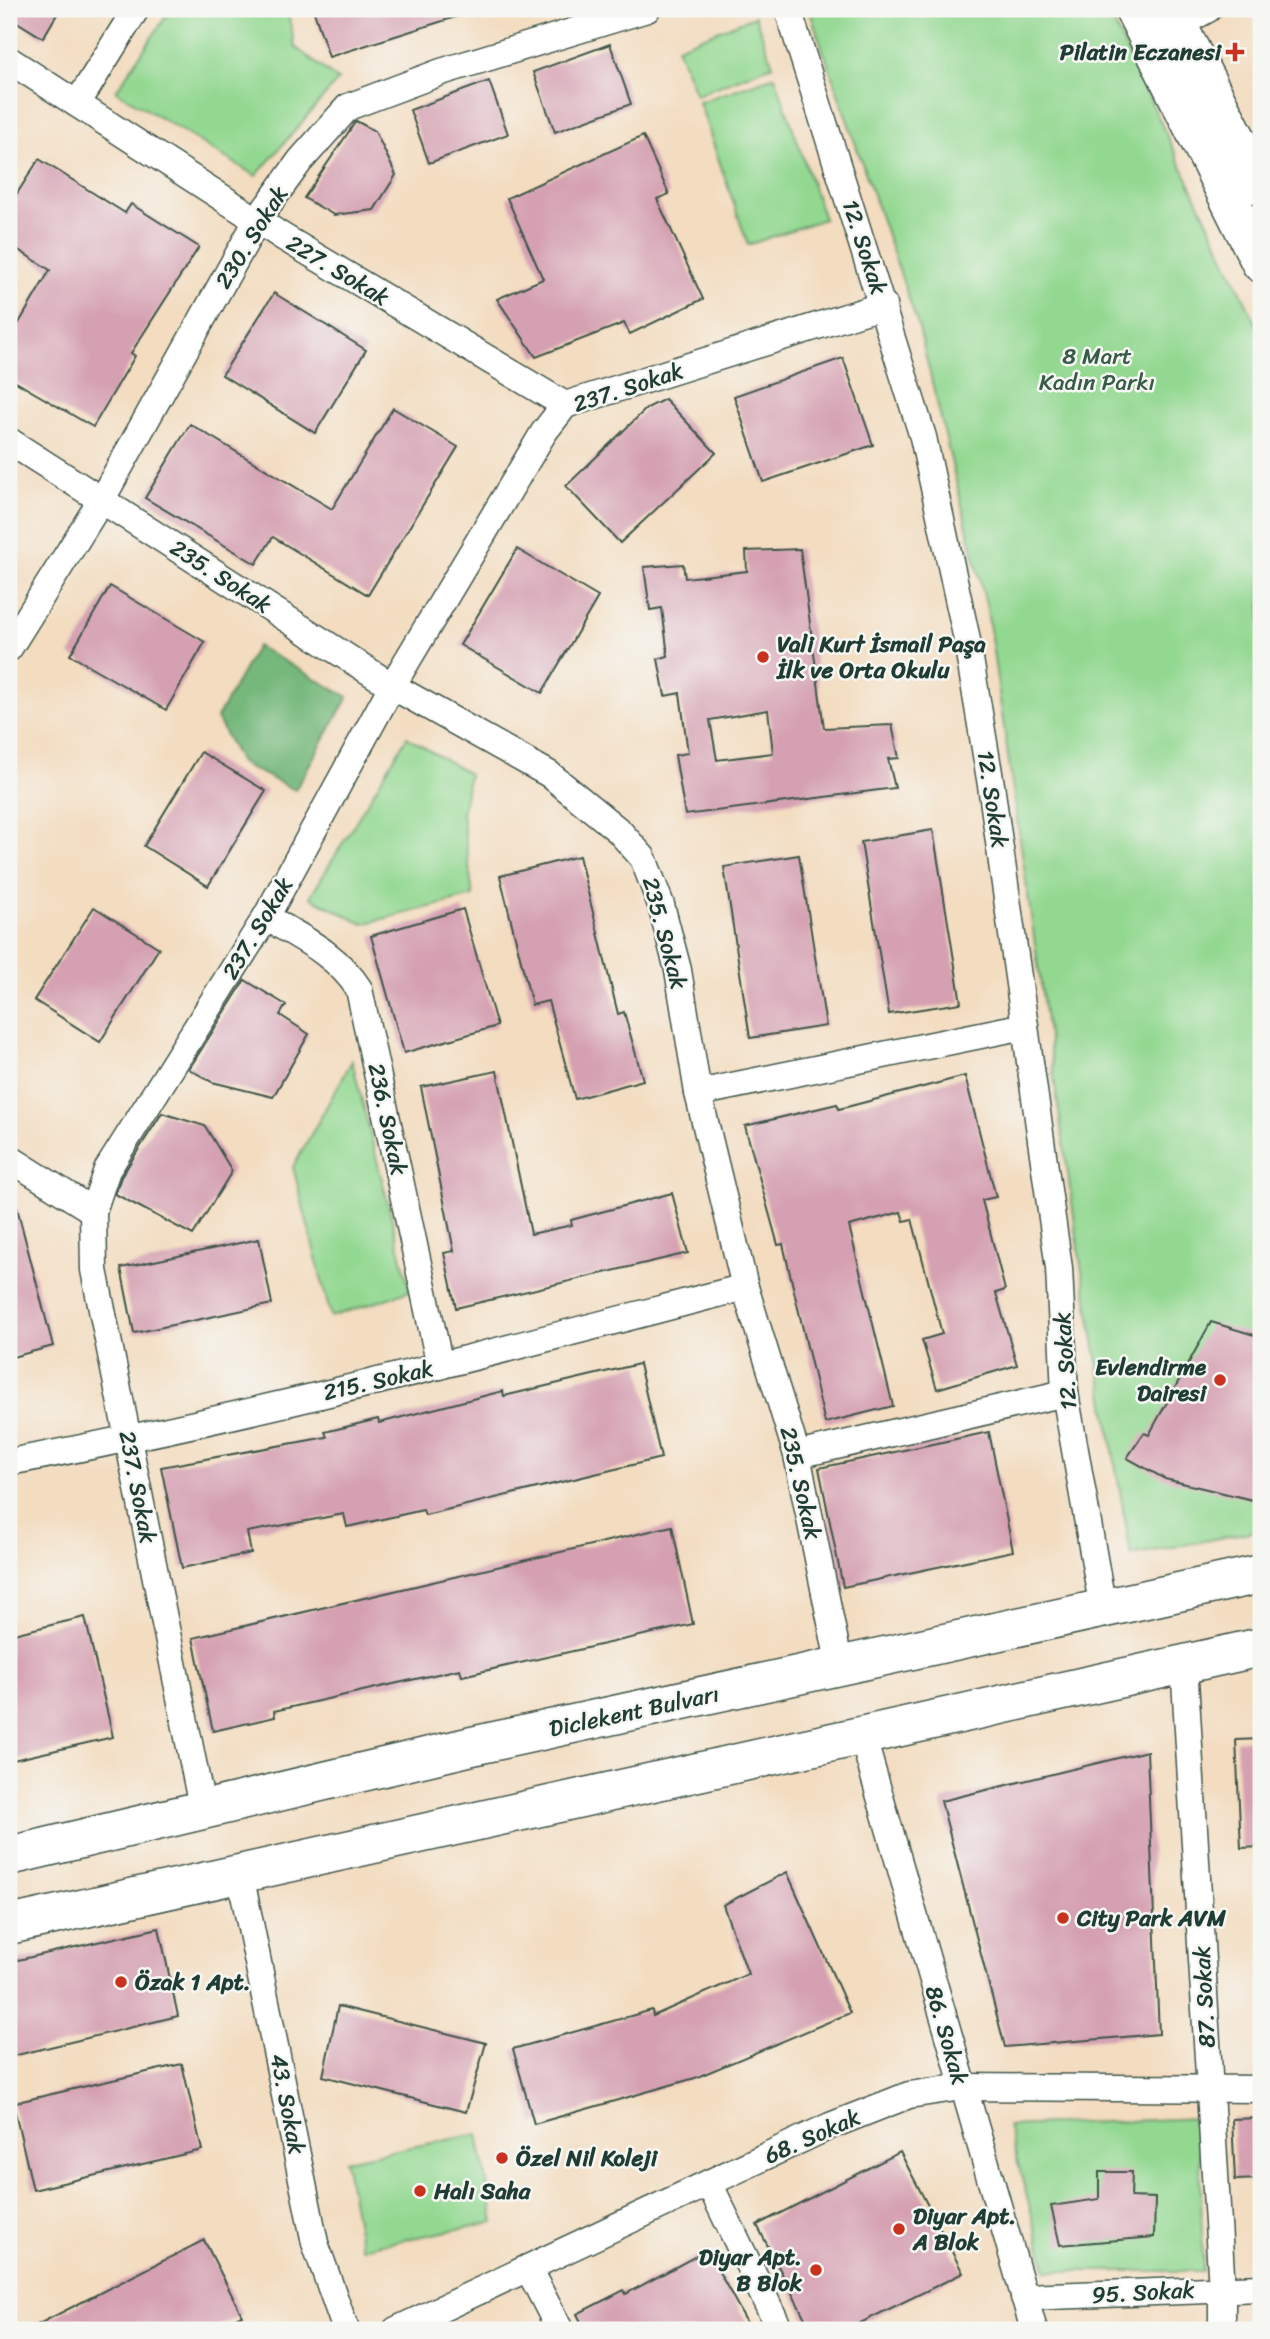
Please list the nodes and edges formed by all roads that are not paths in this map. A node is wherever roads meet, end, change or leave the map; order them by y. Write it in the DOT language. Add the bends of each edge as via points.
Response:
graph roads {
  1 [pos="136,9"];
  2 [pos="647,9"];
  3 [pos="788,9"];
  4 [pos="1168,19"];
  5 [pos="9,60"];
  6 [pos="77,104"];
  7 [pos="1247,171"];
  8 [pos="258,219"];
  9 [pos="1261,263"];
  10 [pos="884,305"];
  11 [pos="565,405"];
  12 [pos="9,441"];
  13 [pos="102,499"];
  14 [pos="9,648"];
  15 [pos="392,686"];
  16 [pos="266,917"];
  17 [pos="1025,1026"];
  18 [pos="698,1093"];
  19 [pos="9,1158"];
  20 [pos="93,1211"];
  21 [pos="745,1287"];
  22 [pos="440,1366"];
  23 [pos="1065,1392"];
  24 [pos="130,1439"];
  25 [pos="797,1455"];
  26 [pos="9,1462"];
  27 [pos="1261,1574"];
  28 [pos="1103,1609"];
  29 [pos="1261,1647"];
  30 [pos="1184,1664"];
  31 [pos="840,1667"];
  32 [pos="863,1738"];
  33 [pos="202,1812"];
  34 [pos="9,1856"];
  35 [pos="240,1874"];
  36 [pos="9,1925"];
  37 [pos="961,2087"];
  38 [pos="1209,2088"];
  39 [pos="1261,2089"];
  40 [pos="709,2183"];
  41 [pos="528,2268"];
  42 [pos="1222,2288"];
  43 [pos="1261,2288"];
  44 [pos="1024,2297"];
  45 [pos="346,2330"];
  46 [pos="396,2330"];
  47 [pos="560,2330"];
  48 [pos="780,2330"];
  49 [pos="1034,2330"];
  50 [pos="1222,2330"];
  1 -- 6 [label="street"];
  2 -- 8 [label="street, 230. Sokak" via="441,72 348,107 300,160"];
  3 -- 10 [label="street, 12. Sokak"];
  4 -- 7 [label="main road"];
  5 -- 6 [label="street, 227. Sokak"];
  6 -- 8 [label="street, 227. Sokak"];
  7 -- 9 [label="main road"];
  8 -- 11 [label="street, 227. Sokak"];
  8 -- 13 [label="street, 230. Sokak"];
  10 -- 11 [label="street, 237. Sokak"];
  10 -- 17 [label="street, 12. Sokak" via="923,437 966,635"];
  11 -- 15 [label="street, 237. Sokak" via="544,432"];
  12 -- 13 [label="street, 235. Sokak"];
  13 -- 14 [label="street, 230. Sokak"];
  13 -- 15 [label="street, 235. Sokak"];
  15 -- 16 [label="street, 237. Sokak"];
  15 -- 18 [label="street, 235. Sokak" via="549,774 619,831 643,858 678,970"];
  16 -- 20 [label="street, 237. Sokak" via="107,1170"];
  16 -- 22 [label="street, 236. Sokak" via="326,953 346,969 359,989"];
  17 -- 18 [label="street"];
  17 -- 23 [label="street, 12. Sokak" via="1059,1268"];
  18 -- 21 [label="street, 235. Sokak"];
  19 -- 20 [label="street"];
  20 -- 24 [label="street, 237. Sokak" via="94,1270"];
  21 -- 22 [label="street, 215. Sokak"];
  21 -- 25 [label="street, 235. Sokak"];
  22 -- 24 [label="street, 215. Sokak"];
  23 -- 25 [label="street"];
  23 -- 28 [label="street, 12. Sokak"];
  24 -- 26 [label="street, 215. Sokak"];
  24 -- 33 [label="street, 237. Sokak"];
  25 -- 31 [label="street, 235. Sokak"];
  27 -- 28 [label="main road, Diclekent Bulvarı"];
  28 -- 31 [label="main road, Diclekent Bulvarı"];
  29 -- 30 [label="main road"];
  30 -- 32 [label="main road"];
  30 -- 38 [label="street, 87. Sokak"];
  31 -- 33 [label="main road, Diclekent Bulvarı" via="472,1746"];
  32 -- 35 [label="main road"];
  32 -- 37 [label="street, 86. Sokak"];
  33 -- 34 [label="main road, Diclekent Bulvarı"];
  35 -- 36 [label="main road"];
  35 -- 45 [label="street, 43. Sokak" via="315,2243"];
  37 -- 38 [label="street, 68. Sokak"];
  37 -- 40 [label="street, 68. Sokak" via="909,2095"];
  37 -- 44 [label="street, 86. Sokak"];
  38 -- 39 [label="street, 68. Sokak"];
  38 -- 42 [label="street, 87. Sokak"];
  40 -- 41 [label="street, 68. Sokak"];
  40 -- 48 [label="street"];
  41 -- 46 [label="street, 68. Sokak"];
  41 -- 47 [label="street"];
  42 -- 43 [label="street, 95. Sokak"];
  42 -- 44 [label="street, 95. Sokak"];
  42 -- 50 [label="street, 87. Sokak"];
  44 -- 49 [label="street, 86. Sokak"];
}
